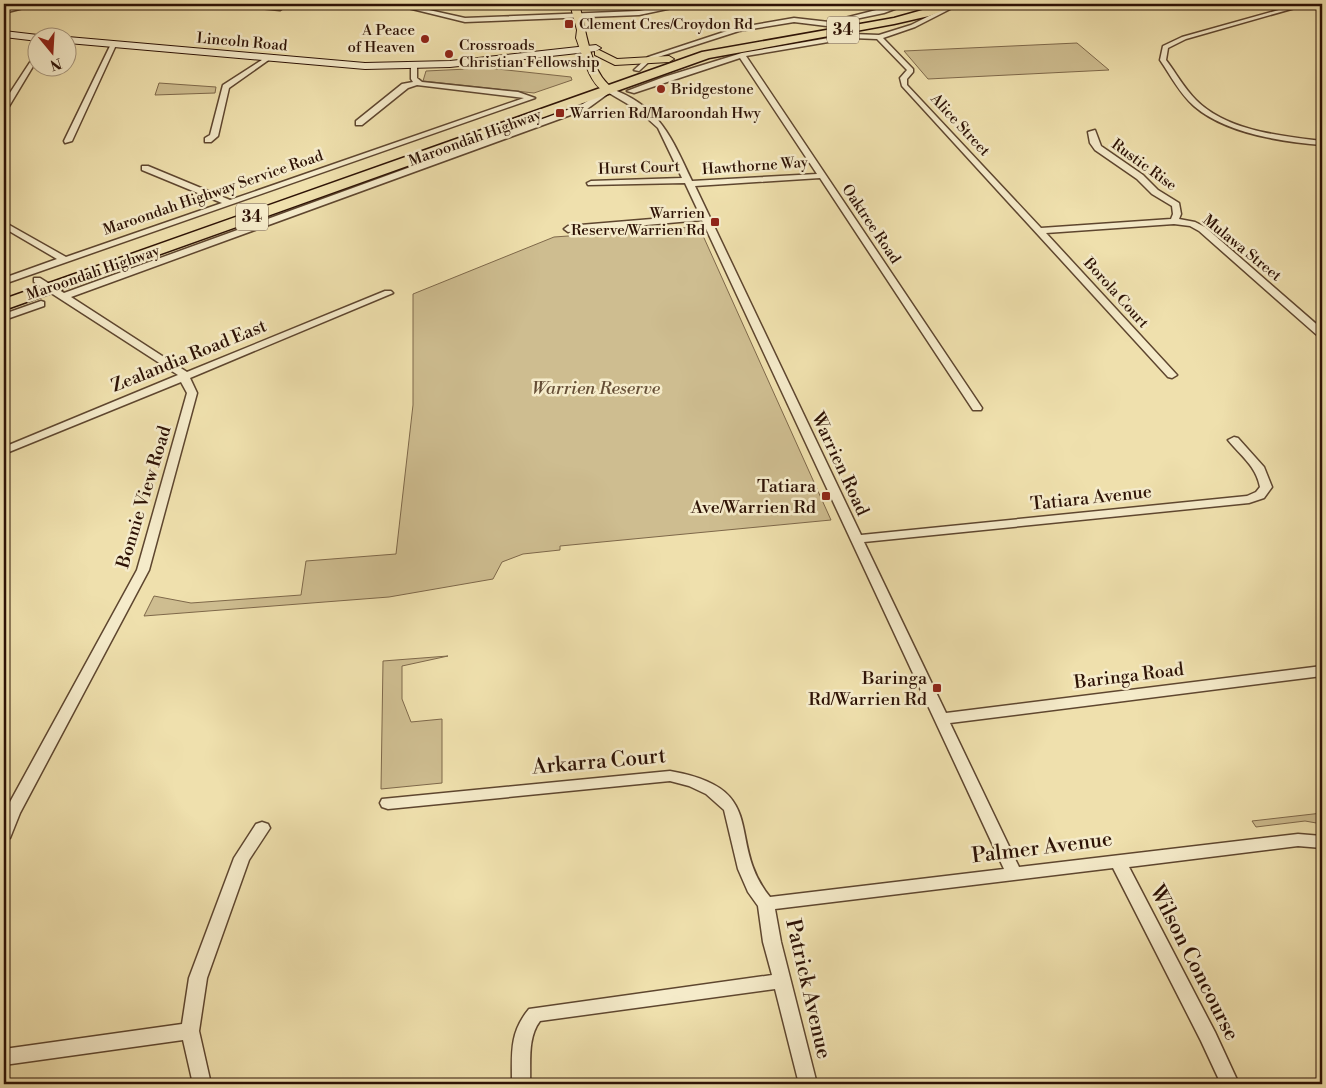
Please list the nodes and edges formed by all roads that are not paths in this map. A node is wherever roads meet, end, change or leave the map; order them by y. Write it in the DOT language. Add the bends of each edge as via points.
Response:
graph roads {
  1 [pos="36,4"];
  2 [pos="223,4"];
  3 [pos="574,4"];
  4 [pos="688,4"];
  5 [pos="905,4"];
  6 [pos="940,4"];
  7 [pos="956,4"];
  8 [pos="1306,4"];
  9 [pos="280,8"];
  10 [pos="411,8"];
  11 [pos="4,10"];
  12 [pos="578,16"];
  13 [pos="828,23"];
  14 [pos="843,26"];
  15 [pos="582,30"];
  16 [pos="4,34"];
  17 [pos="28,37"];
  18 [pos="879,37"];
  19 [pos="78,41"];
  20 [pos="113,45"];
  21 [pos="584,45"];
  22 [pos="598,50"];
  23 [pos="559,52"];
  24 [pos="742,55"];
  25 [pos="267,59"];
  26 [pos="506,59"];
  27 [pos="728,59"];
  28 [pos="689,61"];
  29 [pos="590,62"];
  30 [pos="414,66"];
  31 [pos="640,66"];
  32 [pos="28,68"];
  33 [pos="606,79"];
  34 [pos="417,83"];
  35 [pos="630,92"];
  36 [pos="4,108"];
  37 [pos="359,123"];
  38 [pos="500,129"];
  39 [pos="1092,132"];
  40 [pos="430,139"];
  41 [pos="208,140"];
  42 [pos="68,141"];
  43 [pos="1322,143"];
  44 [pos="483,144"];
  45 [pos="144,168"];
  46 [pos="822,176"];
  47 [pos="689,182"];
  48 [pos="591,183"];
  49 [pos="230,203"];
  50 [pos="268,212"];
  51 [pos="705,217"];
  52 [pos="1174,221"];
  53 [pos="4,225"];
  54 [pos="249,229"];
  55 [pos="568,229"];
  56 [pos="1039,231"];
  57 [pos="65,260"];
  58 [pos="37,280"];
  59 [pos="4,281"];
  60 [pos="51,288"];
  61 [pos="4,291"];
  62 [pos="388,293"];
  63 [pos="65,296"];
  64 [pos="41,304"];
  65 [pos="5,312"];
  66 [pos="1322,334"];
  67 [pos="1172,375"];
  68 [pos="186,377"];
  69 [pos="977,408"];
  70 [pos="1234,440"];
  71 [pos="4,451"];
  72 [pos="857,539"];
  73 [pos="1322,671"];
  74 [pos="942,719"];
  75 [pos="388,803"];
  76 [pos="262,828"];
  77 [pos="4,834"];
  78 [pos="1322,842"];
  79 [pos="1118,862"];
  80 [pos="1014,874"];
  81 [pos="766,904"];
  82 [pos="782,981"];
  83 [pos="190,1031"];
  84 [pos="4,1057"];
  85 [pos="202,1084"];
  86 [pos="521,1084"];
  87 [pos="808,1084"];
  88 [pos="1230,1084"];
  1 -- 11 [label="street"];
  2 -- 9 [label="street"];
  3 -- 12 [label="main road"];
  4 -- 12 [label="street" via="639,13"];
  5 -- 13 [label="street"];
  6 -- 14 [label="highway, Maroondah Highway / 34" via="905,15"];
  7 -- 18 [label="street" via="913,26"];
  7 -- 28 [label="highway, Maroondah Highway / 34" via="901,20 754,44"];
  8 -- 43 [label="street" via="1200,32 1165,47 1163,60 1186,94 1200,108 1256,132"];
  10 -- 12 [label="street" via="465,20"];
  12 -- 15 [label="main road"];
  13 -- 14 [label="street"];
  13 -- 31 [label="street" via="794,20 750,27 724,33"];
  14 -- 31 [label="highway, Maroondah Highway / 34" via="729,42"];
  15 -- 21 [label="main road"];
  15 -- 22 [label="main road"];
  16 -- 17 [label="main road"];
  18 -- 24 [label="street" via="852,36"];
  18 -- 56 [label="street, Alice Street" via="910,69 903,78 904,85"];
  19 -- 20 [label="main road, Lincoln Road"];
  20 -- 25 [label="main road, Lincoln Road"];
  20 -- 42 [label="street"];
  21 -- 22 [label="main road, Lincoln Road"];
  21 -- 23 [label="main road, Lincoln Road"];
  21 -- 26 [label="main road, Lincoln Road"];
  21 -- 29 [label="main road"];
  22 -- 31 [label="main road" via="615,62"];
  22 -- 33 [label="main road"];
  23 -- 26 [label="main road, Lincoln Road"];
  23 -- 29 [label="main road" via="571,53"];
  24 -- 27 [label="street"];
  24 -- 46 [label="street, Oaktree Road"];
  25 -- 30 [label="main road, Lincoln Road" via="358,66"];
  25 -- 41 [label="street" via="226,88 214,136"];
  26 -- 30 [label="main road, Lincoln Road"];
  27 -- 28 [label="street"];
  27 -- 35 [label="street"];
  28 -- 33 [label="highway, Maroondah Highway / 34"];
  29 -- 33 [label="main road"];
  30 -- 34 [label="street"];
  31 -- 33 [label="highway, Maroondah Highway / 34"];
  32 -- 36 [label="street"];
  33 -- 38 [label="highway, Maroondah Highway / 34"];
  33 -- 40 [label="highway, Maroondah Highway / 34"];
  33 -- 44 [label="street" via="584,108"];
  33 -- 47 [label="street, Warrien Road" via="661,124"];
  34 -- 37 [label="street" via="405,86"];
  34 -- 40 [label="street, Maroondah Highway Service Road" via="531,98"];
  38 -- 44 [label="street"];
  38 -- 50 [label="highway, Maroondah Highway / 34"];
  39 -- 52 [label="street, Rustic Rise" via="1098,148 1176,205"];
  40 -- 49 [label="street, Maroondah Highway Service Road"];
  40 -- 58 [label="highway, Maroondah Highway / 34"];
  44 -- 54 [label="street"];
  45 -- 49 [label="street"];
  46 -- 47 [label="street, Hawthorne Way"];
  46 -- 69 [label="street, Oaktree Road"];
  47 -- 48 [label="street, Hurst Court"];
  47 -- 51 [label="street, Warrien Road"];
  49 -- 57 [label="street, Maroondah Highway Service Road"];
  50 -- 54 [label="street"];
  50 -- 60 [label="highway, Maroondah Highway / 34"];
  51 -- 55 [label="street"];
  51 -- 72 [label="street, Warrien Road"];
  52 -- 56 [label="street, Mulawa Street"];
  52 -- 66 [label="street, Mulawa Street" via="1192,224 1202,230"];
  53 -- 57 [label="street"];
  54 -- 63 [label="street"];
  56 -- 67 [label="street, Borola Court"];
  57 -- 59 [label="street, Maroondah Highway Service Road"];
  58 -- 60 [label="street"];
  58 -- 61 [label="highway, Maroondah Highway / 34"];
  60 -- 63 [label="street"];
  60 -- 65 [label="highway, Maroondah Highway / 34" via="24,298"];
  62 -- 68 [label="street, Zealandia Road East"];
  63 -- 68 [label="street"];
  64 -- 65 [label="street"];
  68 -- 71 [label="street, Zealandia Road East"];
  68 -- 77 [label="street, Bonnie View Road" via="192,393 143,570 12,813"];
  70 -- 72 [label="street, Tatiara Avenue" via="1265,477 1266,487 1260,495 1249,499"];
  72 -- 74 [label="street, Warrien Road"];
  73 -- 74 [label="street, Baringa Road"];
  74 -- 80 [label="street, Warrien Road"];
  75 -- 81 [label="street, Arkarra Court" via="670,776 684,778 716,794 730,807 750,881"];
  76 -- 83 [label="street" via="242,858 198,978"];
  78 -- 79 [label="street, Palmer Avenue" via="1298,840"];
  79 -- 80 [label="street, Palmer Avenue"];
  79 -- 88 [label="street, Wilson Concourse"];
  80 -- 81 [label="street, Palmer Avenue"];
  81 -- 82 [label="street, Patrick Avenue"];
  82 -- 86 [label="street" via="535,1014 525,1027"];
  82 -- 87 [label="street, Patrick Avenue"];
  83 -- 84 [label="street"];
  83 -- 85 [label="street"];
}
